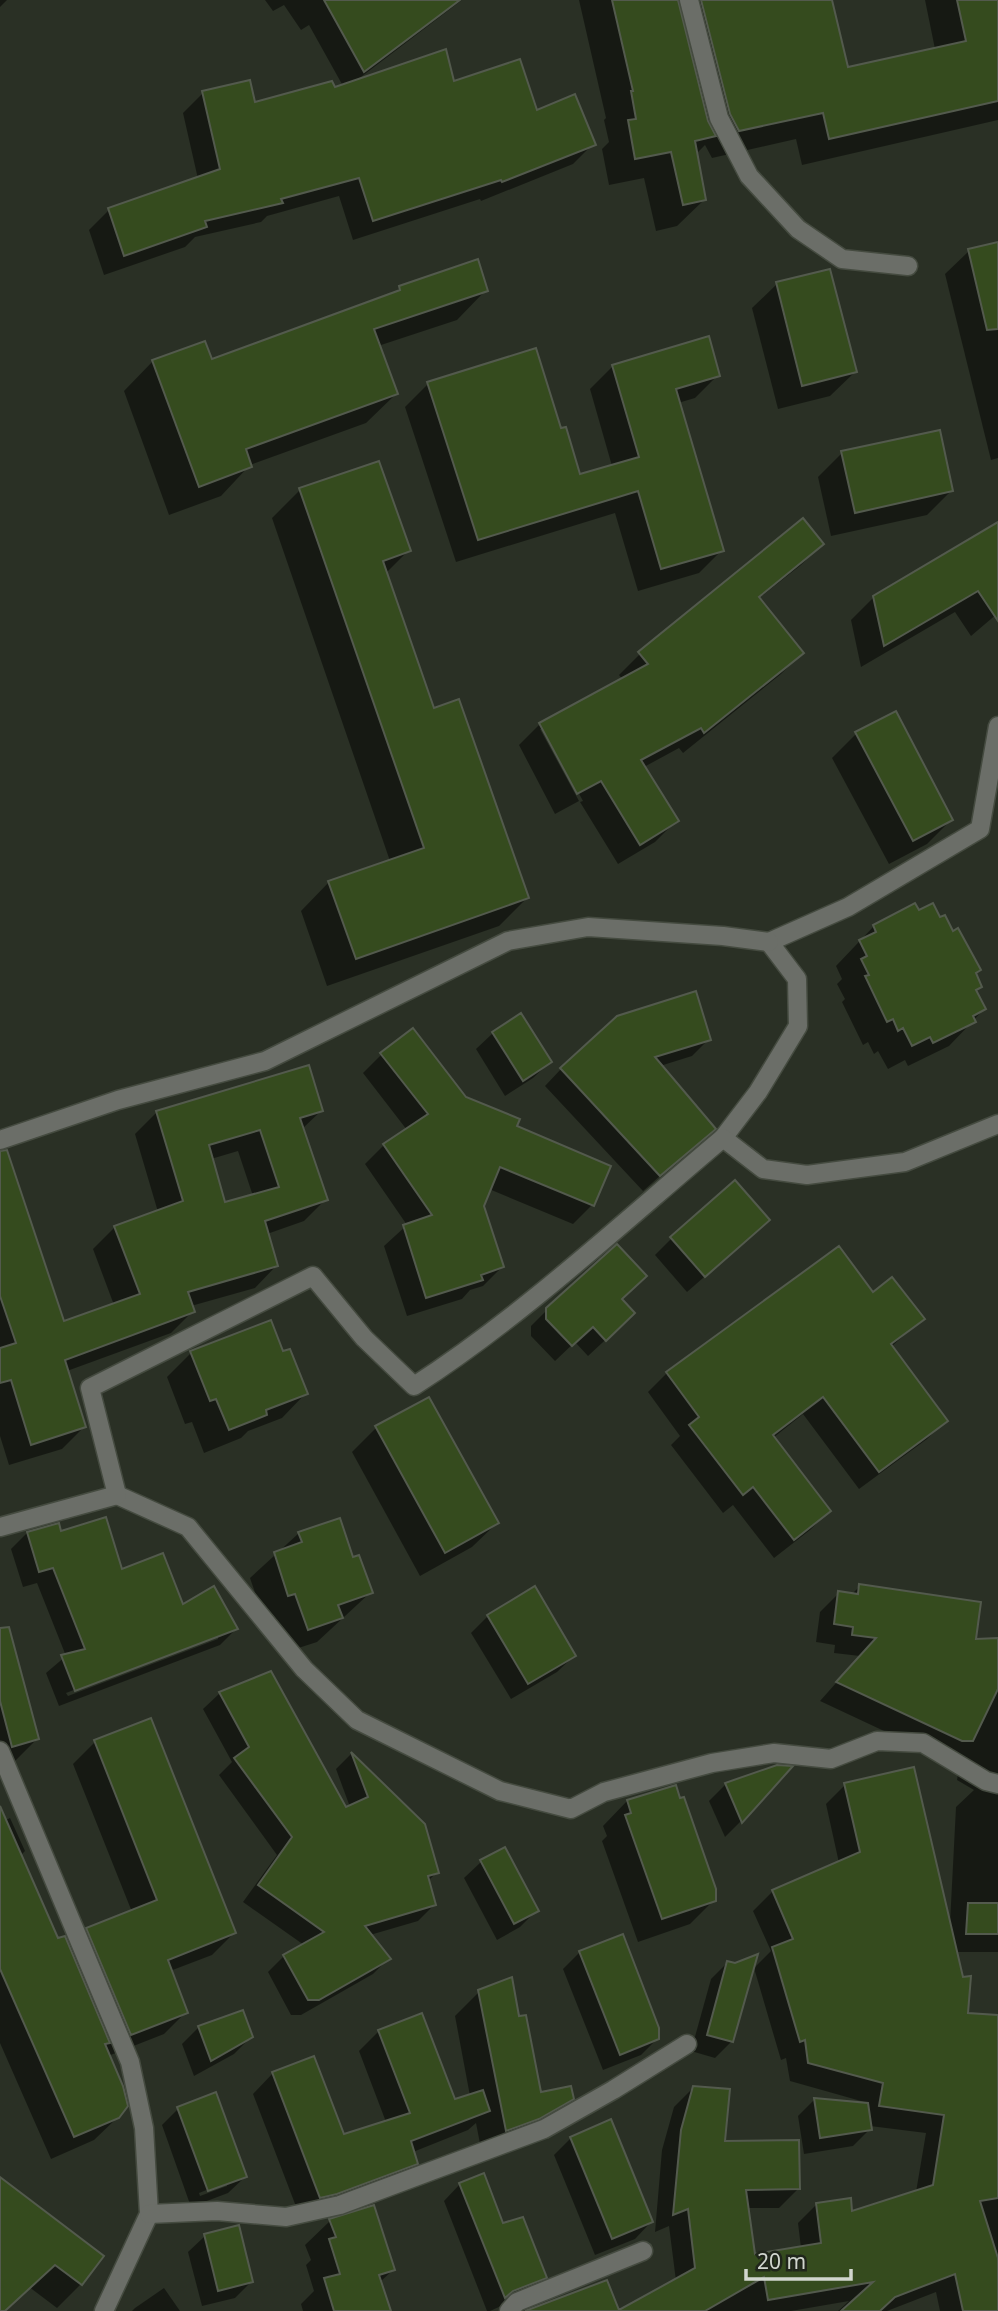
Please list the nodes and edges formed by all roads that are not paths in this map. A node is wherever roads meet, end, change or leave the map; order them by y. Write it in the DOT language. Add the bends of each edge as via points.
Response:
graph roads {
  1 [pos="689,0"];
  2 [pos="908,266"];
  3 [pos="998,726"];
  4 [pos="769,942"];
  5 [pos="998,1124"];
  6 [pos="723,1138"];
  7 [pos="0,1140"];
  8 [pos="117,1495"];
  9 [pos="0,1527"];
  10 [pos="0,1751"];
  11 [pos="998,1784"];
  12 [pos="687,2043"];
  13 [pos="149,2214"];
  14 [pos="643,2250"];
  15 [pos="104,2311"];
  16 [pos="509,2311"];
  1 -- 2 [label="street" via="719,118 749,176 798,229 842,259"];
  3 -- 4 [label="street" via="980,829 848,907"];
  4 -- 6 [label="street" via="797,979 798,1026"];
  4 -- 7 [label="street" via="588,927 508,941 265,1061 118,1100"];
  5 -- 6 [label="street" via="905,1162 807,1175 762,1169"];
  6 -- 8 [label="street" via="532,1299 414,1386 364,1338 313,1276 90,1388"];
  8 -- 9 [label="street"];
  8 -- 11 [label="street" via="188,1527 304,1669 357,1720 500,1791 571,1809 604,1792 712,1763 774,1753 831,1759 877,1741 923,1743"];
  10 -- 13 [label="street" via="130,2062 144,2128"];
  12 -- 13 [label="street" via="544,2129 340,2204 286,2217 217,2211"];
  13 -- 15 [label="street"];
  14 -- 16 [label="street" via="517,2302"];
}
